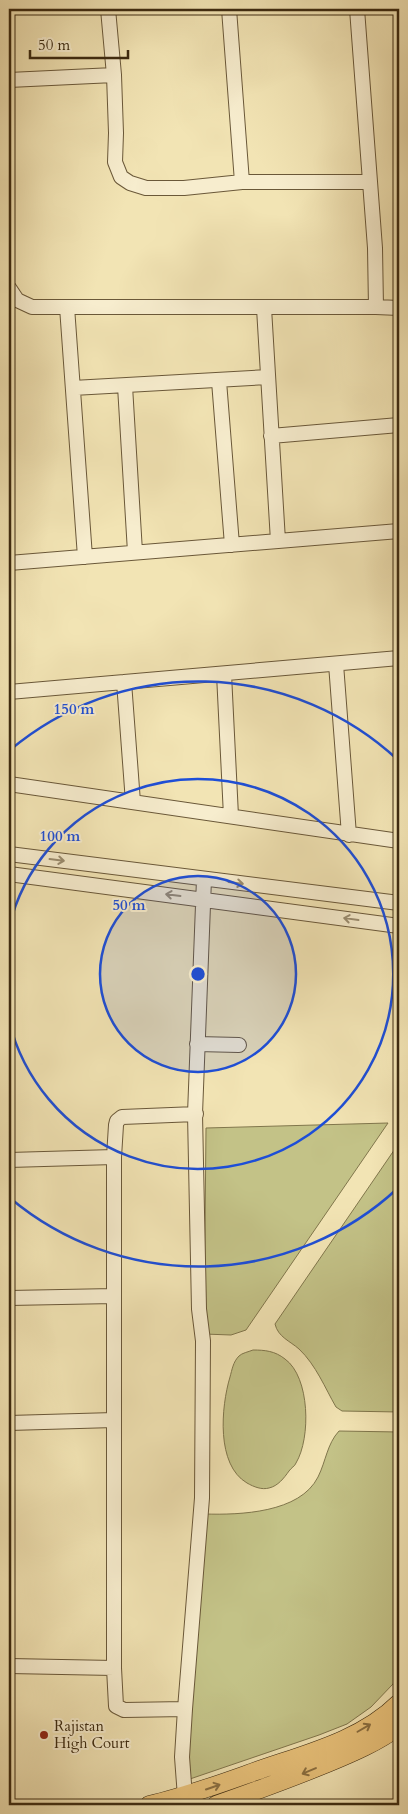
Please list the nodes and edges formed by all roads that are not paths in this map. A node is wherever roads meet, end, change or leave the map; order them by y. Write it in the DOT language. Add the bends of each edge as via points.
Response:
graph roads {
  1 [pos="108,9"];
  2 [pos="229,9"];
  3 [pos="357,9"];
  4 [pos="114,75"];
  5 [pos="9,80"];
  6 [pos="242,182"];
  7 [pos="369,182"];
  8 [pos="12,297"];
  9 [pos="67,307"];
  10 [pos="376,307"];
  11 [pos="264,308"];
  12 [pos="399,308"];
  13 [pos="268,377"];
  14 [pos="219,381"];
  15 [pos="125,386"];
  16 [pos="73,388"];
  17 [pos="399,425"];
  18 [pos="272,436"];
  19 [pos="399,531"];
  20 [pos="278,541"];
  21 [pos="232,545"];
  22 [pos="135,552"];
  23 [pos="85,557"];
  24 [pos="9,563"];
  25 [pos="399,658"];
  26 [pos="336,664"];
  27 [pos="224,674"];
  28 [pos="124,682"];
  29 [pos="9,692"];
  30 [pos="9,784"];
  31 [pos="133,802"];
  32 [pos="231,816"];
  33 [pos="349,834"];
  34 [pos="399,842"];
  35 [pos="9,854"];
  36 [pos="9,874"];
  37 [pos="204,879"];
  38 [pos="202,899"];
  39 [pos="399,903"];
  40 [pos="399,926"];
  41 [pos="197,1044"];
  42 [pos="239,1045"];
  43 [pos="196,1114"];
  44 [pos="114,1157"];
  45 [pos="9,1160"];
  46 [pos="114,1296"];
  47 [pos="9,1298"];
  48 [pos="114,1420"];
  49 [pos="9,1423"];
  50 [pos="9,1666"];
  51 [pos="114,1668"];
  52 [pos="399,1703"];
  53 [pos="185,1709"];
  54 [pos="399,1726"];
  55 [pos="185,1796"];
  56 [pos="149,1805"];
  57 [pos="216,1805"];
  1 -- 4 [label="street"];
  2 -- 6 [label="street"];
  3 -- 7 [label="street"];
  4 -- 5 [label="street"];
  4 -- 6 [label="street" via="115,162 121,177 146,188"];
  6 -- 7 [label="street"];
  7 -- 10 [label="street"];
  8 -- 9 [label="street" via="32,307"];
  9 -- 11 [label="street"];
  9 -- 16 [label="street"];
  10 -- 11 [label="street"];
  10 -- 12 [label="street"];
  11 -- 13 [label="street"];
  13 -- 14 [label="street"];
  13 -- 18 [label="street"];
  14 -- 15 [label="street"];
  14 -- 21 [label="street"];
  15 -- 16 [label="street"];
  15 -- 22 [label="street"];
  16 -- 23 [label="street"];
  17 -- 18 [label="street"];
  18 -- 20 [label="street"];
  19 -- 20 [label="street"];
  20 -- 21 [label="street"];
  21 -- 22 [label="street"];
  22 -- 23 [label="street"];
  23 -- 24 [label="street"];
  25 -- 26 [label="street"];
  26 -- 27 [label="street"];
  26 -- 33 [label="street"];
  27 -- 28 [label="street"];
  27 -- 32 [label="street"];
  28 -- 29 [label="street"];
  28 -- 31 [label="street"];
  30 -- 31 [label="street"];
  31 -- 32 [label="street"];
  32 -- 33 [label="street"];
  33 -- 34 [label="street"];
  35 -- 37 [label="street, one-way"];
  38 -- 36 [label="street, one-way"];
  37 -- 38 [label="street"];
  37 -- 39 [label="street, one-way"];
  40 -- 38 [label="street, one-way"];
  38 -- 41 [label="street"];
  41 -- 42 [label="street"];
  41 -- 43 [label="street"];
  43 -- 44 [label="street" via="122,1117 116,1125"];
  43 -- 53 [label="street" via="199,1310 203,1341 202,1498"];
  44 -- 45 [label="street"];
  44 -- 46 [label="street"];
  46 -- 47 [label="street"];
  46 -- 48 [label="street"];
  48 -- 49 [label="street"];
  48 -- 51 [label="street"];
  50 -- 51 [label="street"];
  51 -- 53 [label="street" via="116,1706 120,1709"];
  55 -- 52 [label="main road, one-way" via="311,1752 363,1730"];
  53 -- 55 [label="street" via="182,1757"];
  54 -- 57 [label="main road, one-way" via="390,1734 347,1755"];
  55 -- 56 [label="main road"];
}
